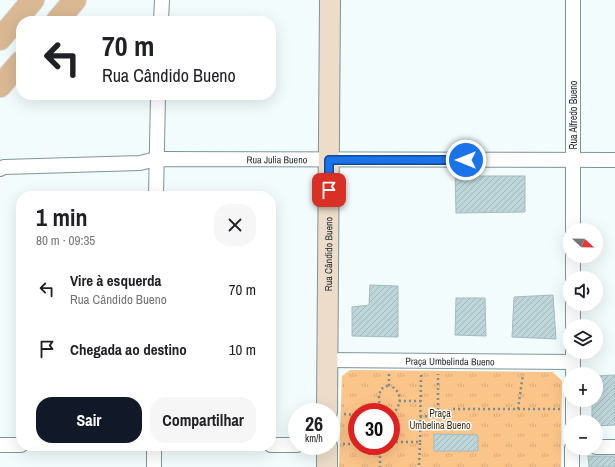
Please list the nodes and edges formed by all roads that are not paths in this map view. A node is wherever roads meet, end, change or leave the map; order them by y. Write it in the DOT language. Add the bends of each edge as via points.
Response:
graph roads {
  1 [pos="33,0"];
  2 [pos="75,0"];
  3 [pos="162,0"];
  4 [pos="330,0"];
  5 [pos="573,0"];
  6 [pos="19,16"];
  7 [pos="61,16"];
  8 [pos="161,16"];
  9 [pos="16,20"];
  10 [pos="0,39"];
  11 [pos="16,68"];
  12 [pos="0,86"];
  13 [pos="158,100"];
  14 [pos="156,159"];
  15 [pos="329,160"];
  16 [pos="573,160"];
  17 [pos="615,160"];
  18 [pos="0,169"];
  19 [pos="156,191"];
  20 [pos="573,223"];
  21 [pos="328,360"];
  22 [pos="573,363"];
  23 [pos="327,403"];
  24 [pos="0,445"];
  25 [pos="16,445"];
  26 [pos="276,445"];
  27 [pos="288,445"];
  28 [pos="603,447"];
  29 [pos="615,447"];
  30 [pos="154,451"];
  31 [pos="327,455"];
  32 [pos="572,455"];
  33 [pos="154,467"];
  34 [pos="327,467"];
  35 [pos="572,467"];
  1 -- 6 [label="main road"];
  2 -- 7 [label="main road"];
  3 -- 8 [label="street"];
  4 -- 15 [label="main road, Rua Cândido Bueno"];
  5 -- 16 [label="street, Rua Alfredo Bueno"];
  9 -- 10 [label="main road"];
  11 -- 12 [label="main road"];
  13 -- 14 [label="street"];
  14 -- 15 [label="street, Rua Julia Bueno"];
  14 -- 18 [label="street, Rua Julia Bueno" via="140,163"];
  14 -- 19 [label="street"];
  15 -- 16 [label="street, Rua Julia Bueno"];
  15 -- 21 [label="main road, Rua Cândido Bueno"];
  16 -- 17 [label="street, Rua Julia Bueno"];
  16 -- 20 [label="street, Rua Alfredo Bueno"];
  21 -- 22 [label="street, Praça Umbelinda Bueno"];
  21 -- 23 [label="main road, Rua Cândido Bueno"];
  24 -- 25 [label="street"];
  26 -- 27 [label="street"];
  28 -- 29 [label="street"];
  30 -- 33 [label="street"];
  31 -- 34 [label="main road"];
  32 -- 35 [label="street"];
}
